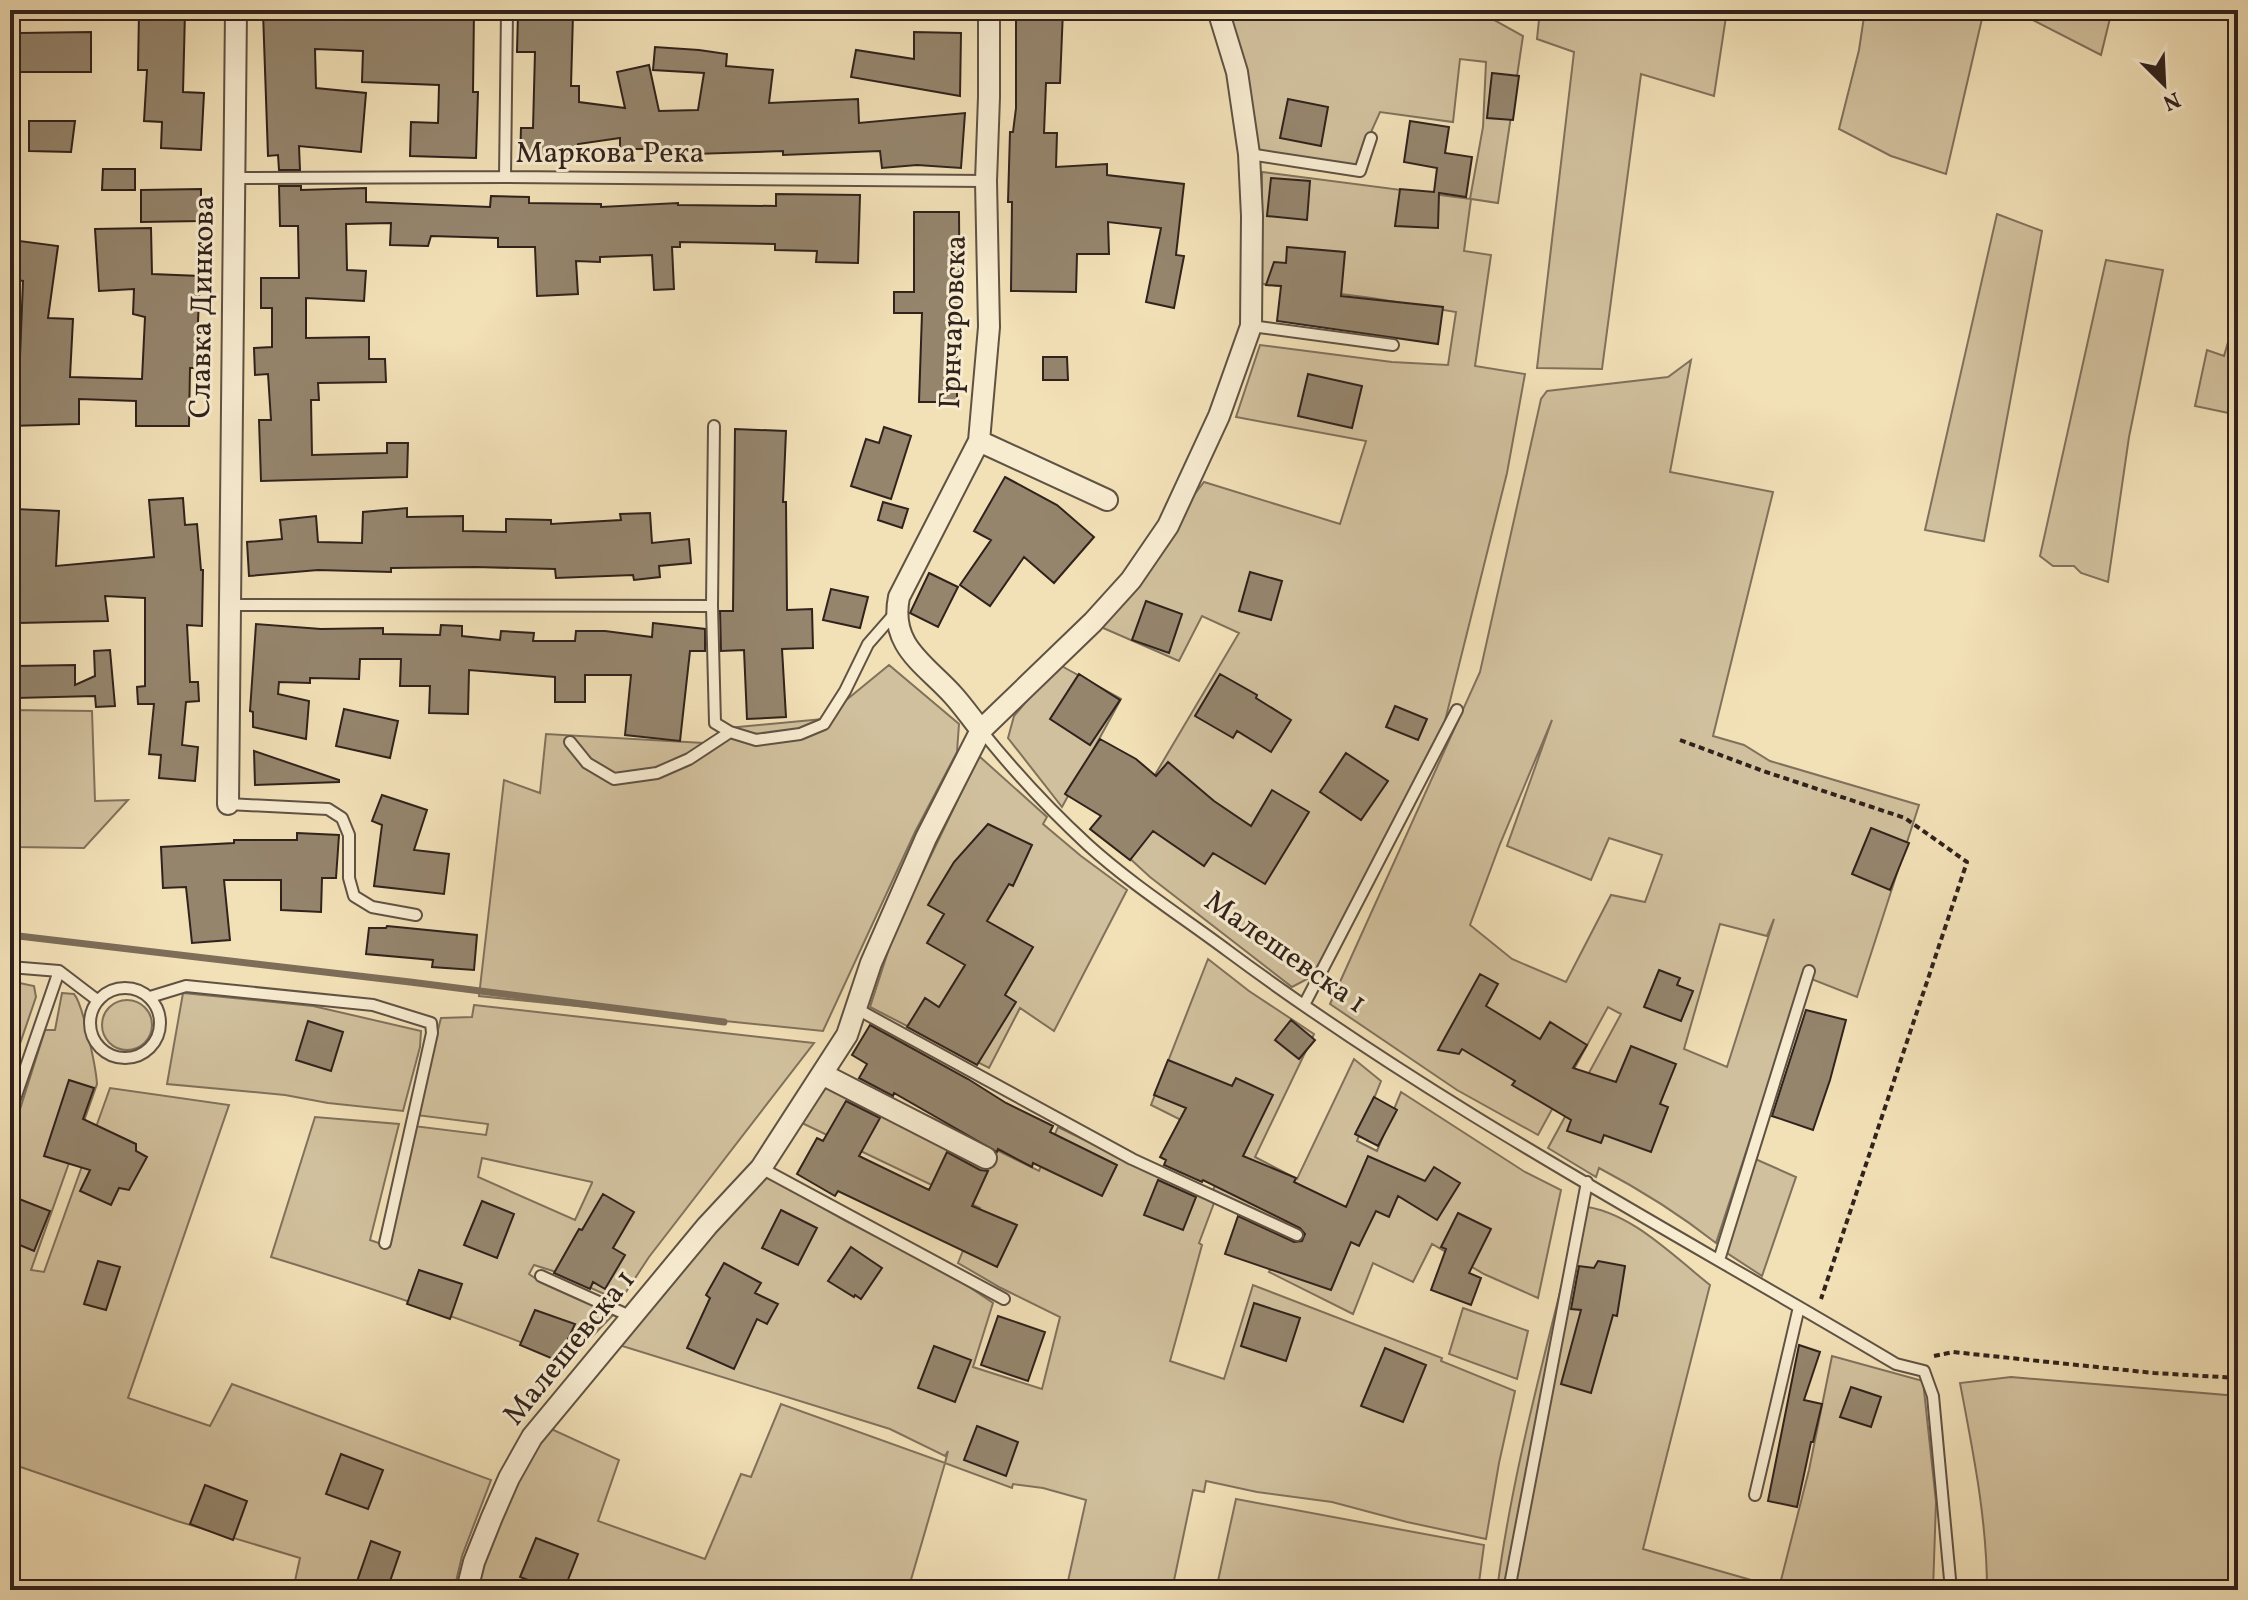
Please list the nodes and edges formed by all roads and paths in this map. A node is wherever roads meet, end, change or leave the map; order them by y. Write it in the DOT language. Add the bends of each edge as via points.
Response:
graph roads {
  1 [pos="236,10"];
  2 [pos="507,10"];
  3 [pos="989,10"];
  4 [pos="1218,10"];
  5 [pos="1371,138"];
  6 [pos="1249,154"];
  7 [pos="505,177"];
  8 [pos="234,178"];
  9 [pos="986,181"];
  10 [pos="1251,326"];
  11 [pos="1393,345"];
  12 [pos="714,426"];
  13 [pos="979,441"];
  14 [pos="1107,500"];
  15 [pos="228,605"];
  16 [pos="712,606"];
  17 [pos="896,612"];
  18 [pos="1457,710"];
  19 [pos="981,730"];
  20 [pos="730,732"];
  21 [pos="1680,740"];
  22 [pos="570,742"];
  23 [pos="228,804"];
  24 [pos="416,915"];
  25 [pos="10,967"];
  26 [pos="59,971"];
  27 [pos="1809,971"];
  28 [pos="150,997"];
  29 [pos="97,1000"];
  30 [pos="1304,1005"];
  31 [pos="857,1009"];
  32 [pos="822,1074"];
  33 [pos="10,1113"];
  34 [pos="986,1158"];
  35 [pos="761,1168"];
  36 [pos="1587,1182"];
  37 [pos="1297,1235"];
  38 [pos="385,1243"];
  39 [pos="1719,1260"];
  40 [pos="541,1276"];
  41 [pos="1004,1299"];
  42 [pos="1799,1307"];
  43 [pos="632,1317"];
  44 [pos="1815,1317"];
  45 [pos="1896,1364"];
  46 [pos="2238,1378"];
  47 [pos="1755,1495"];
  48 [pos="467,1590"];
  49 [pos="1509,1590"];
  50 [pos="1951,1590"];
  1 -- 8 [label="street, Славка Динкова"];
  2 -- 7 [label="lane"];
  3 -- 9 [label="street, Грнчаровска"];
  4 -- 6 [label="street, Малешевска 1" via="1237,72"];
  5 -- 6 [label="lane" via="1360,171"];
  6 -- 10 [label="street, Малешевска 1"];
  7 -- 8 [label="lane, Маркова Река"];
  7 -- 9 [label="lane, Маркова Река"];
  8 -- 15 [label="street, Славка Динкова"];
  9 -- 13 [label="street, Грнчаровска" via="989,327"];
  10 -- 11 [label="lane"];
  10 -- 19 [label="street, Малешевска 1" via="1219,416 1168,526 1131,580 1093,622"];
  12 -- 16 [label="lane"];
  13 -- 14 [label="street"];
  13 -- 17 [label="street, Грнчаровска"];
  15 -- 16 [label="lane"];
  15 -- 23 [label="street, Славка Динкова"];
  16 -- 20 [label="lane" via="715,723"];
  17 -- 19 [label="street" via="900,634 921,667"];
  17 -- 20 [label="lane" via="868,644 824,724 800,734 756,740"];
  18 -- 30 [label="lane"];
  19 -- 30 [label="lane, Малешевска 1" via="1087,844"];
  19 -- 31 [label="street, Малешевска 1" via="919,852"];
  20 -- 22 [label="lane" via="657,773 614,779 587,763"];
  21 -- 44 [label="path" via="1905,818 1967,862"];
  23 -- 24 [label="lane" via="335,813 349,835 354,896 372,907"];
  25 -- 26 [label="lane"];
  26 -- 29 [label="lane"];
  26 -- 33 [label="lane"];
  27 -- 39 [label="lane"];
  28 -- 29 [label="lane" via="118,988"];
  28 -- 29 [label="lane" via="160,1017 156,1040 127,1058 105,1052 91,1034 89,1022"];
  28 -- 38 [label="lane" via="186,986 373,1005 431,1023"];
  30 -- 36 [label="lane, Малешевска 1" via="1416,1080"];
  31 -- 32 [label="street, Малешевска 1"];
  31 -- 37 [label="lane" via="1132,1159"];
  32 -- 34 [label="street"];
  32 -- 35 [label="street, Малешевска 1"];
  35 -- 41 [label="lane"];
  35 -- 43 [label="street, Малешевска 1"];
  36 -- 39 [label="lane, Малешевска 1"];
  36 -- 49 [label="lane"];
  39 -- 42 [label="lane, Малешевска 1"];
  40 -- 43 [label="lane"];
  42 -- 44 [label="lane, Малешевска 1"];
  42 -- 47 [label="lane"];
  43 -- 48 [label="street, Малешевска 1" via="532,1437 492,1517"];
  44 -- 45 [label="lane, Малешевска 1"];
  45 -- 46 [label="path" via="1953,1352"];
  45 -- 50 [label="lane, Малешевска 1" via="1924,1371 1933,1396"];
}
